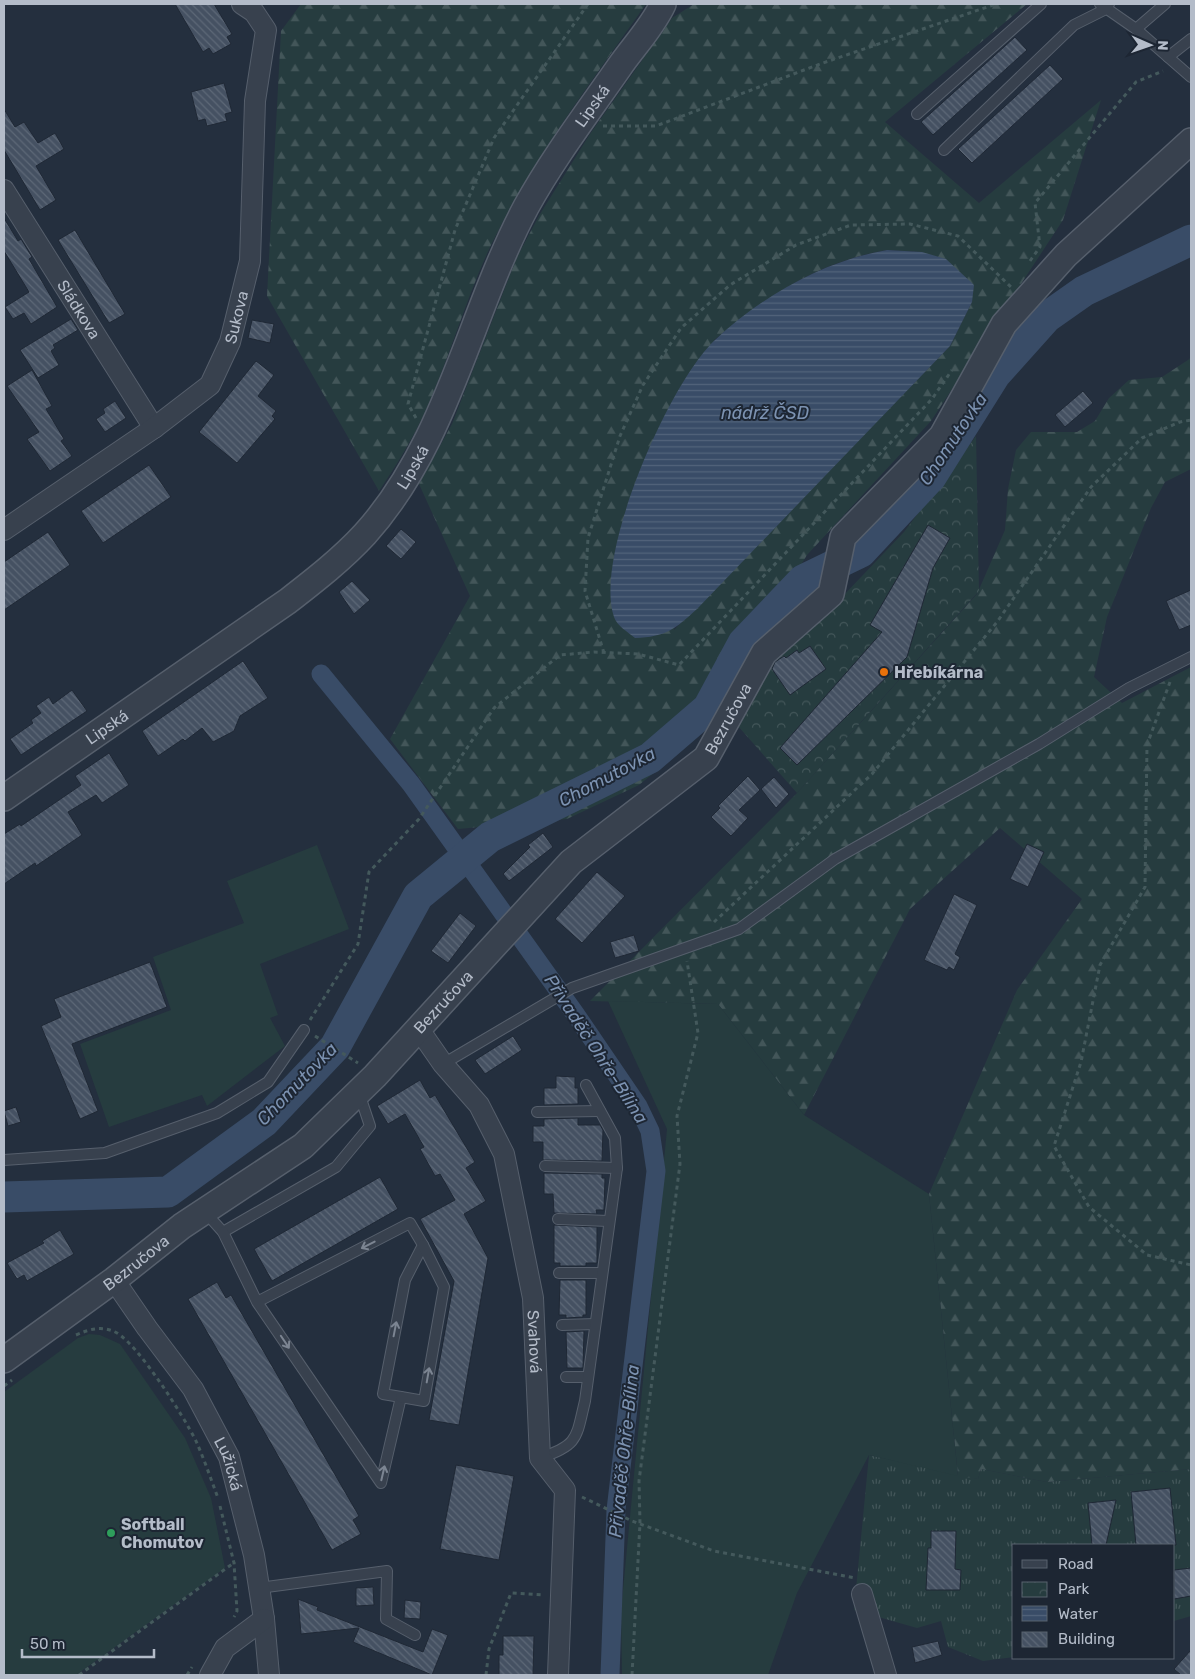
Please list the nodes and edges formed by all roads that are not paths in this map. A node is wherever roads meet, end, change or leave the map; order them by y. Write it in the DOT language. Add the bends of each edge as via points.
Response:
graph roads {
  1 [pos="242,4"];
  2 [pos="663,4"];
  3 [pos="1041,4"];
  4 [pos="1164,4"];
  5 [pos="1105,6"];
  6 [pos="1136,29"];
  7 [pos="1191,39"];
  8 [pos="1168,58"];
  9 [pos="1191,77"];
  10 [pos="917,114"];
  11 [pos="1191,142"];
  12 [pos="944,150"];
  13 [pos="4,190"];
  14 [pos="154,428"];
  15 [pos="4,530"];
  16 [pos="1191,657"];
  17 [pos="4,798"];
  18 [pos="418,1028"];
  19 [pos="304,1030"];
  20 [pos="443,1064"];
  21 [pos="586,1085"];
  22 [pos="358,1092"];
  23 [pos="600,1110"];
  24 [pos="537,1112"];
  25 [pos="4,1160"];
  26 [pos="545,1166"];
  27 [pos="617,1168"];
  28 [pos="205,1212"];
  29 [pos="558,1220"];
  30 [pos="608,1221"];
  31 [pos="223,1232"];
  32 [pos="423,1245"];
  33 [pos="559,1273"];
  34 [pos="601,1273"];
  35 [pos="114,1280"];
  36 [pos="257,1302"];
  37 [pos="562,1324"];
  38 [pos="594,1324"];
  39 [pos="11,1367"];
  40 [pos="566,1377"];
  41 [pos="588,1377"];
  42 [pos="401,1397"];
  43 [pos="540,1458"];
  44 [pos="259,1588"];
  45 [pos="862,1594"];
  46 [pos="264,1619"];
  47 [pos="416,1635"];
  48 [pos="210,1675"];
  49 [pos="269,1675"];
  50 [pos="558,1675"];
  51 [pos="886,1675"];
  1 -- 14 [label="street, Sukova" via="254,12 266,30 255,101 250,261 230,342 210,386"];
  2 -- 17 [label="street, Lipská" via="578,125 527,207 504,251 438,418 392,499 371,527 330,568 288,601"];
  3 -- 10 [label="lane"];
  4 -- 6 [label="lane"];
  5 -- 6 [label="lane"];
  5 -- 12 [label="lane" via="1074,26"];
  6 -- 8 [label="lane"];
  7 -- 8 [label="lane"];
  8 -- 9 [label="lane"];
  11 -- 18 [label="street, Bezručova" via="1066,255 1004,324 942,436 843,537 831,594 764,653 706,758 572,862"];
  13 -- 14 [label="street, Sládkova"];
  14 -- 15 [label="street, Sukova"];
  16 -- 20 [label="lane" via="1129,688 1039,744 835,859 739,929 572,988"];
  18 -- 20 [label="street, Svahová"];
  18 -- 22 [label="street, Bezručova"];
  19 -- 25 [label="lane" via="268,1082 216,1113 105,1153"];
  20 -- 43 [label="street, Svahová" via="479,1105 504,1154 533,1298"];
  21 -- 23 [label="lane"];
  22 -- 28 [label="street, Bezručova" via="303,1146"];
  22 -- 31 [label="lane" via="370,1126 336,1167"];
  23 -- 24 [label="lane"];
  23 -- 27 [label="lane" via="615,1138"];
  26 -- 27 [label="lane"];
  27 -- 30 [label="lane"];
  28 -- 31 [label="lane"];
  28 -- 35 [label="street, Bezručova" via="182,1226"];
  29 -- 30 [label="lane"];
  30 -- 34 [label="lane"];
  31 -- 36 [label="lane"];
  32 -- 36 [label="lane, one-way" via="410,1223"];
  42 -- 32 [label="lane, one-way" via="383,1394 405,1280"];
  42 -- 32 [label="lane, one-way" via="424,1400 444,1287"];
  33 -- 34 [label="lane"];
  34 -- 38 [label="lane"];
  35 -- 39 [label="street, Bezručova"];
  35 -- 44 [label="street, Lužická" via="193,1389 229,1457"];
  36 -- 42 [label="lane, one-way" via="381,1482"];
  37 -- 38 [label="lane"];
  38 -- 41 [label="lane"];
  40 -- 41 [label="lane"];
  41 -- 43 [label="lane" via="576,1438 560,1451"];
  43 -- 50 [label="street" via="566,1490"];
  44 -- 46 [label="street, Lužická"];
  44 -- 47 [label="lane" via="387,1571 386,1619"];
  45 -- 51 [label="street"];
  46 -- 48 [label="street" via="225,1648"];
  46 -- 49 [label="street, Lužická"];
}
